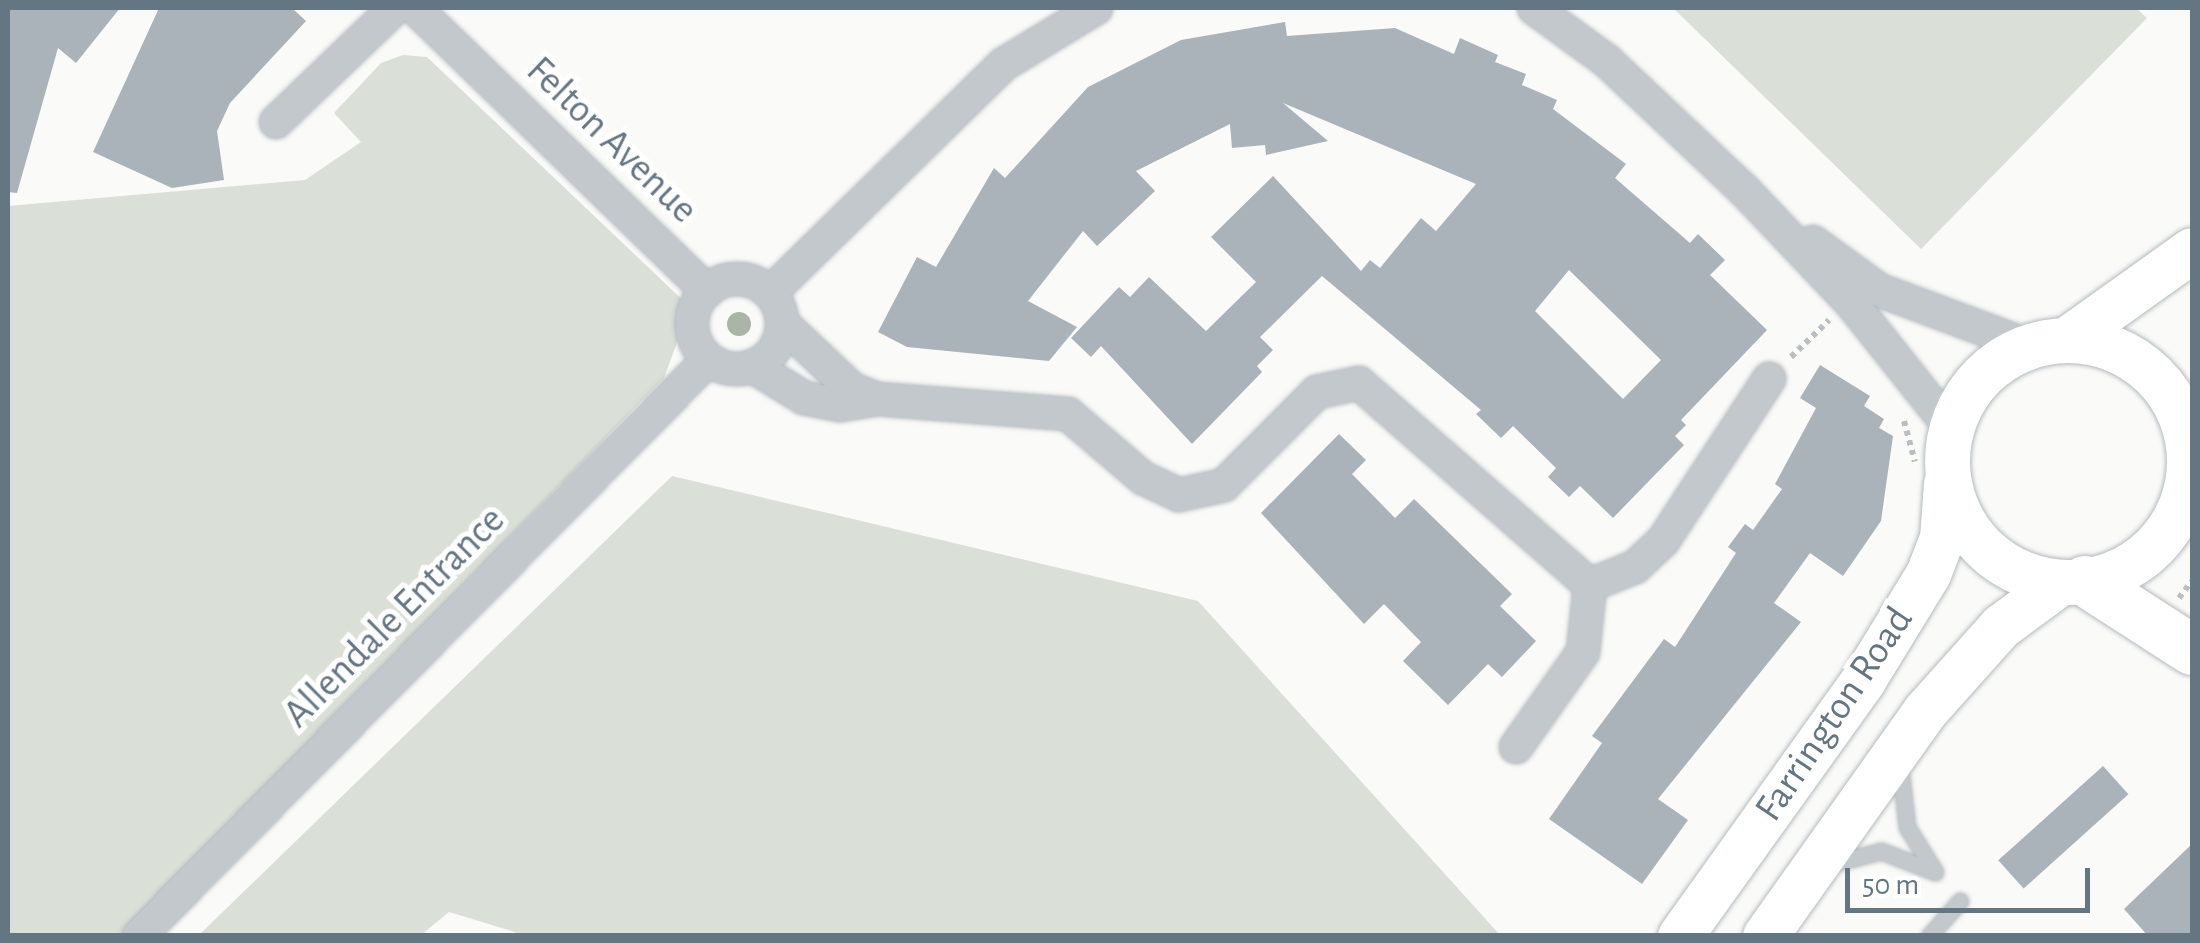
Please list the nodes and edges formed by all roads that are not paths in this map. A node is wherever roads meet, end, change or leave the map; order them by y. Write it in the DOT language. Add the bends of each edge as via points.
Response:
graph roads {
  1 [pos="395,8"];
  2 [pos="415,8"];
  3 [pos="1096,8"];
  4 [pos="1534,8"];
  5 [pos="276,122"];
  6 [pos="1745,192"];
  7 [pos="2192,250"];
  8 [pos="707,291"];
  9 [pos="770,293"];
  10 [pos="783,324"];
  11 [pos="2048,342"];
  12 [pos="709,359"];
  13 [pos="752,366"];
  14 [pos="1768,379"];
  15 [pos="878,399"];
  16 [pos="1951,428"];
  17 [pos="2190,435"];
  18 [pos="1931,472"];
  19 [pos="2073,582"];
  20 [pos="1590,585"];
  21 [pos="2192,650"];
  22 [pos="1516,746"];
  23 [pos="1900,746"];
  24 [pos="1805,878"];
  25 [pos="1960,901"];
  26 [pos="139,936"];
  27 [pos="1680,936"];
  28 [pos="1764,936"];
  29 [pos="1929,936"];
  1 -- 5 [label="street"];
  2 -- 8 [label="street, Felton Avenue"];
  3 -- 9 [label="street" via="1004,64"];
  4 -- 6 [label="street" via="1607,60"];
  6 -- 11 [label="street" via="1880,290"];
  6 -- 16 [label="street" via="1853,305"];
  7 -- 11 [label="main road"];
  8 -- 9 [label="street" via="739,279"];
  8 -- 12 [label="street" via="692,330"];
  9 -- 10 [label="street"];
  10 -- 13 [label="street" via="775,349"];
  10 -- 15 [label="street" via="823,368"];
  11 -- 16 [label="main road" via="1980,377"];
  11 -- 17 [label="main road" via="2108,347 2146,367"];
  12 -- 13 [label="street" via="731,369"];
  12 -- 26 [label="street, Allendale Entrance"];
  13 -- 15 [label="street" via="804,398 840,405"];
  14 -- 20 [label="street" via="1663,541 1635,567"];
  15 -- 20 [label="street" via="1068,414 1143,478 1189,496 1232,479 1316,392 1360,383"];
  16 -- 18 [label="main road"];
  17 -- 19 [label="main road" via="2186,490 2158,543 2135,562"];
  18 -- 19 [label="main road" via="1985,548 2028,576"];
  18 -- 27 [label="main road, Farrington Road" via="1942,538 1928,574 1863,680"];
  19 -- 21 [label="main road"];
  19 -- 23 [label="main road, Farrington Road" via="2001,626"];
  20 -- 22 [label="street" via="1583,652"];
  23 -- 24 [label="main road, Farrington Road"];
  23 -- 24 [label="lane" via="1902,809 1934,872 1881,851 1852,854"];
  24 -- 28 [label="main road, Farrington Road"];
  25 -- 29 [label="lane"];
}
